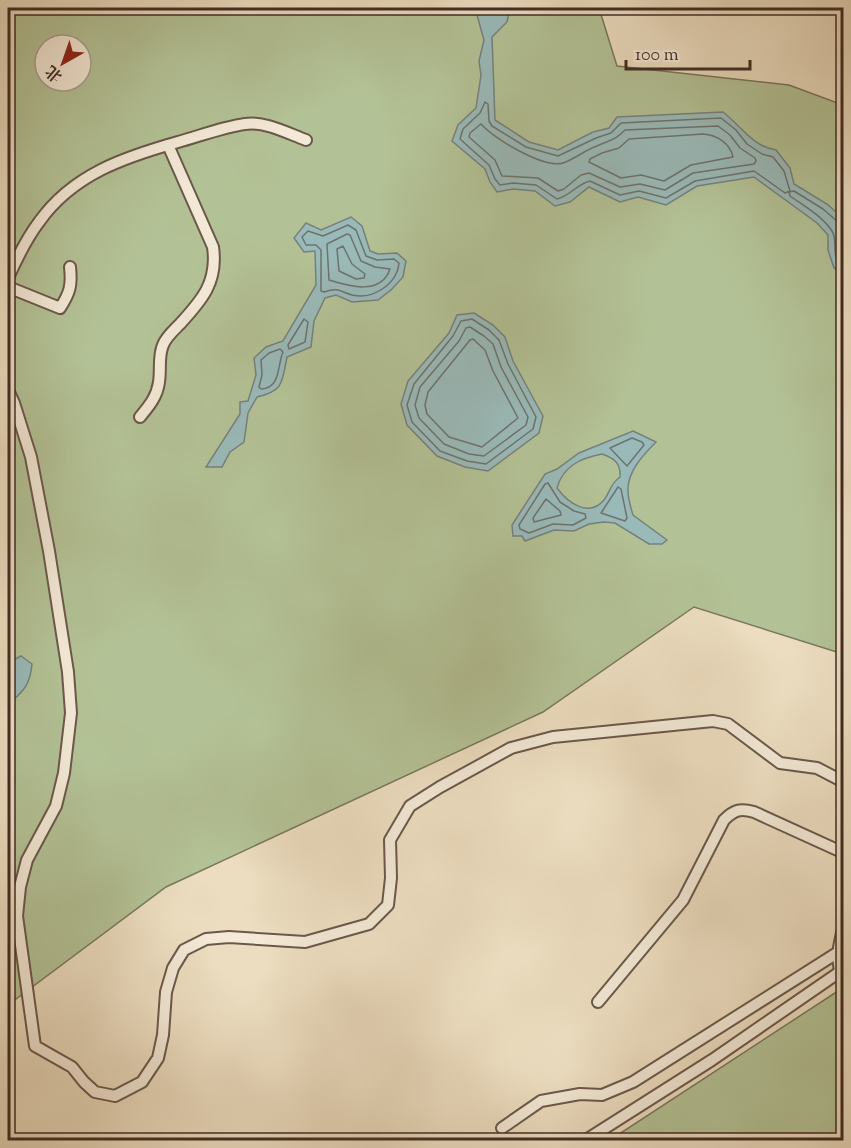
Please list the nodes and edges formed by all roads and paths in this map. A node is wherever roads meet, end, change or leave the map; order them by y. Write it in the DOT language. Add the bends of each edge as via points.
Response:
graph roads {
  1 [pos="306,140"];
  2 [pos="168,145"];
  3 [pos="70,267"];
  4 [pos="8,278"];
  5 [pos="8,287"];
  6 [pos="8,390"];
  7 [pos="140,417"];
  8 [pos="843,782"];
  9 [pos="843,853"];
  10 [pos="843,925"];
  11 [pos="837,953"];
  12 [pos="841,970"];
  13 [pos="843,983"];
  14 [pos="598,1002"];
  15 [pos="502,1128"];
  16 [pos="586,1140"];
  1 -- 2 [label="street" via="269,126 246,123"];
  2 -- 4 [label="street" via="132,155 76,184 40,220"];
  2 -- 7 [label="street" via="213,248 215,261 213,278 205,294 162,347 154,400"];
  3 -- 5 [label="street" via="72,283 60,308"];
  6 -- 8 [label="street" via="31,457 50,551 71,713 56,806 27,860 17,916 35,1046 72,1067 95,1092 115,1096 141,1082 158,1058 166,992 173,968 184,950 206,939 229,937 305,942 369,924 388,905 390,840 410,806 511,748 553,737 713,721 728,724 780,763 817,768"];
  9 -- 14 [label="street" via="754,812 732,812 724,820 683,900"];
  10 -- 11 [label="street"];
  11 -- 12 [label="street"];
  11 -- 15 [label="street" via="633,1082 602,1095 580,1094 542,1101"];
  12 -- 13 [label="street"];
  12 -- 16 [label="street" via="712,1060"];
}
